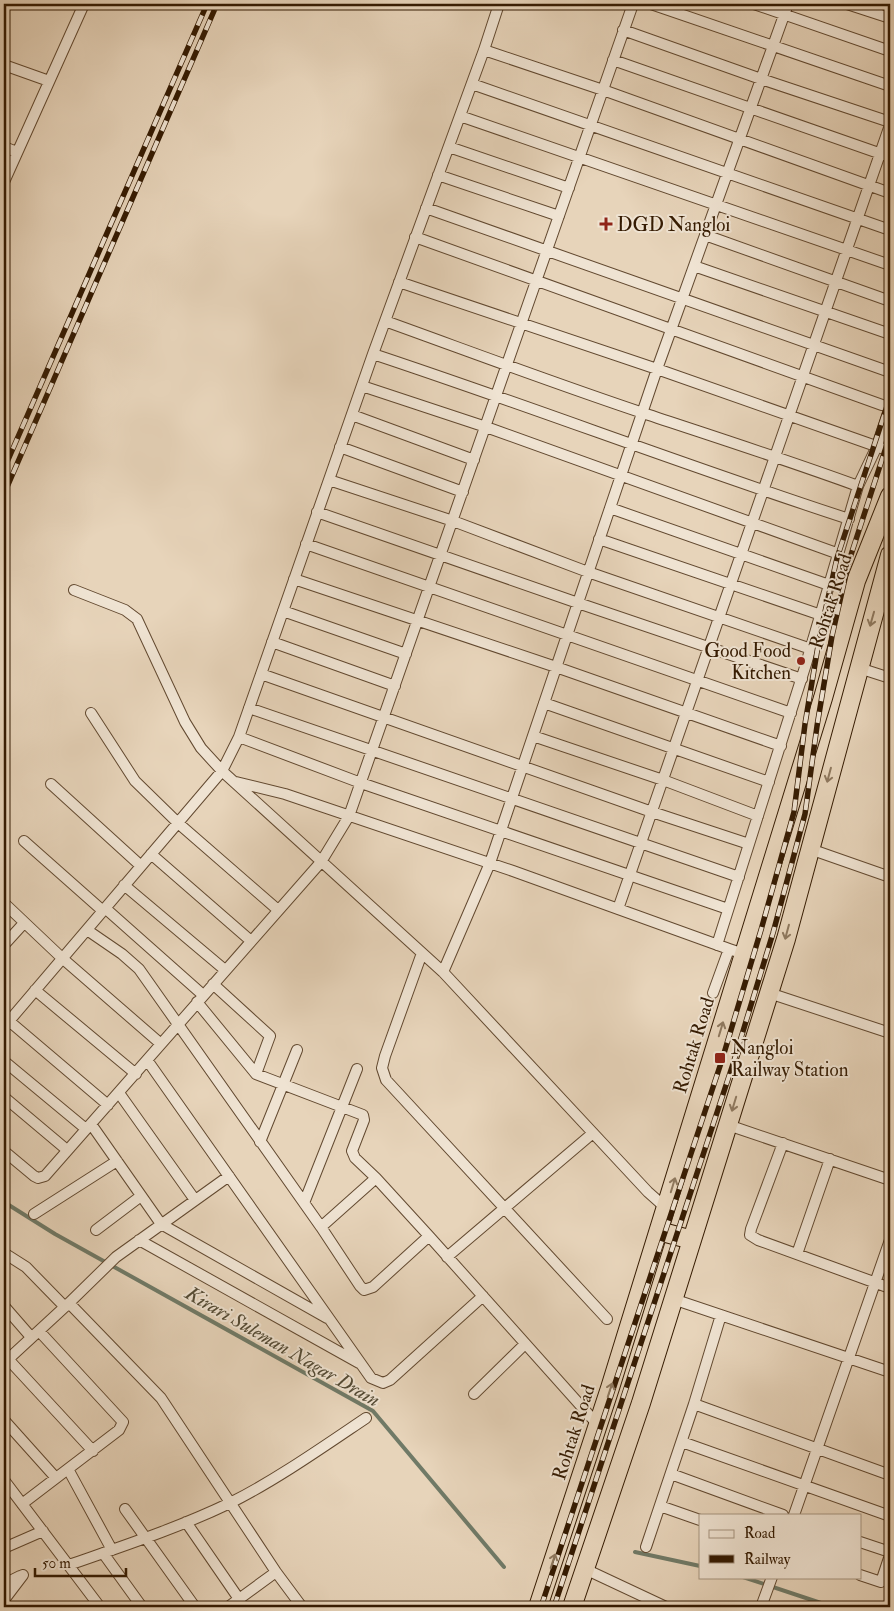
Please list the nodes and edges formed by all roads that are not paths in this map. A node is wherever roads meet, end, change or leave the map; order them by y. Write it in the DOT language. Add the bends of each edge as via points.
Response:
graph roads {
  1 [pos="84,4"];
  2 [pos="499,4"];
  3 [pos="633,4"];
  4 [pos="652,4"];
  5 [pos="754,4"];
  6 [pos="788,4"];
  7 [pos="848,4"];
  8 [pos="784,14"];
  9 [pos="890,18"];
  10 [pos="623,30"];
  11 [pos="772,46"];
  12 [pos="484,50"];
  13 [pos="890,51"];
  14 [pos="613,60"];
  15 [pos="4,65"];
  16 [pos="761,79"];
  17 [pos="49,80"];
  18 [pos="472,84"];
  19 [pos="890,86"];
  20 [pos="602,90"];
  21 [pos="751,107"];
  22 [pos="460,116"];
  23 [pos="591,124"];
  24 [pos="890,124"];
  25 [pos="739,139"];
  26 [pos="4,147"];
  27 [pos="448,147"];
  28 [pos="17,152"];
  29 [pos="885,155"];
  30 [pos="580,156"];
  31 [pos="727,172"];
  32 [pos="438,175"];
  33 [pos="4,182"];
  34 [pos="869,186"];
  35 [pos="569,188"];
  36 [pos="890,193"];
  37 [pos="716,204"];
  38 [pos="426,208"];
  39 [pos="559,216"];
  40 [pos="858,219"];
  41 [pos="890,230"];
  42 [pos="705,235"];
  43 [pos="415,237"];
  44 [pos="547,250"];
  45 [pos="847,250"];
  46 [pos="890,265"];
  47 [pos="694,266"];
  48 [pos="537,281"];
  49 [pos="836,281"];
  50 [pos="399,282"];
  51 [pos="682,299"];
  52 [pos="890,301"];
  53 [pos="825,313"];
  54 [pos="385,322"];
  55 [pos="522,323"];
  56 [pos="672,328"];
  57 [pos="890,334"];
  58 [pos="814,345"];
  59 [pos="374,354"];
  60 [pos="507,366"];
  61 [pos="657,369"];
  62 [pos="890,372"];
  63 [pos="803,375"];
  64 [pos="362,386"];
  65 [pos="497,395"];
  66 [pos="886,406"];
  67 [pos="642,412"];
  68 [pos="352,415"];
  69 [pos="789,416"];
  70 [pos="486,427"];
  71 [pos="632,444"];
  72 [pos="877,446"];
  73 [pos="340,447"];
  74 [pos="890,451"];
  75 [pos="775,456"];
  76 [pos="474,460"];
  77 [pos="621,476"];
  78 [pos="329,480"];
  79 [pos="858,486"];
  80 [pos="763,491"];
  81 [pos="463,492"];
  82 [pos="890,496"];
  83 [pos="610,508"];
  84 [pos="317,512"];
  85 [pos="849,519"];
  86 [pos="453,521"];
  87 [pos="752,523"];
  88 [pos="599,539"];
  89 [pos="306,544"];
  90 [pos="441,554"];
  91 [pos="741,554"];
  92 [pos="839,554"];
  93 [pos="890,555"];
  94 [pos="588,572"];
  95 [pos="294,579"];
  96 [pos="730,585"];
  97 [pos="829,586"];
  98 [pos="429,588"];
  99 [pos="74,590"];
  100 [pos="578,603"];
  101 [pos="283,611"];
  102 [pos="821,615"];
  103 [pos="720,616"];
  104 [pos="418,620"];
  105 [pos="567,636"];
  106 [pos="272,642"];
  107 [pos="709,647"];
  108 [pos="811,649"];
  109 [pos="406,654"];
  110 [pos="556,667"];
  111 [pos="859,668"];
  112 [pos="261,674"];
  113 [pos="890,678"];
  114 [pos="802,679"];
  115 [pos="697,681"];
  116 [pos="395,686"];
  117 [pos="544,703"];
  118 [pos="249,708"];
  119 [pos="91,713"];
  120 [pos="686,713"];
  121 [pos="791,713"];
  122 [pos="383,718"];
  123 [pos="533,736"];
  124 [pos="239,737"];
  125 [pos="781,746"];
  126 [pos="674,748"];
  127 [pos="373,749"];
  128 [pos="522,766"];
  129 [pos="222,771"];
  130 [pos="663,780"];
  131 [pos="235,782"];
  132 [pos="769,782"];
  133 [pos="361,783"];
  134 [pos="51,784"];
  135 [pos="512,798"];
  136 [pos="652,812"];
  137 [pos="350,816"];
  138 [pos="758,816"];
  139 [pos="178,823"];
  140 [pos="501,830"];
  141 [pos="24,842"];
  142 [pos="641,844"];
  143 [pos="749,844"];
  144 [pos="810,848"];
  145 [pos="151,854"];
  146 [pos="321,862"];
  147 [pos="490,863"];
  148 [pos="142,866"];
  149 [pos="630,875"];
  150 [pos="890,876"];
  151 [pos="739,877"];
  152 [pos="124,885"];
  153 [pos="4,903"];
  154 [pos="618,909"];
  155 [pos="728,909"];
  156 [pos="104,910"];
  157 [pos="278,910"];
  158 [pos="24,922"];
  159 [pos="86,930"];
  160 [pos="251,941"];
  161 [pos="717,945"];
  162 [pos="4,946"];
  163 [pos="736,951"];
  164 [pos="422,953"];
  165 [pos="62,958"];
  166 [pos="225,970"];
  167 [pos="443,972"];
  168 [pos="213,984"];
  169 [pos="35,990"];
  170 [pos="713,993"];
  171 [pos="769,993"];
  172 [pos="200,998"];
  173 [pos="6,1024"];
  174 [pos="179,1024"];
  175 [pos="890,1033"];
  176 [pos="161,1044"];
  177 [pos="297,1050"];
  178 [pos="4,1060"];
  179 [pos="147,1060"];
  180 [pos="357,1069"];
  181 [pos="136,1074"];
  182 [pos="256,1074"];
  183 [pos="284,1085"];
  184 [pos="119,1093"];
  185 [pos="4,1097"];
  186 [pos="108,1105"];
  187 [pos="342,1106"];
  188 [pos="728,1125"];
  189 [pos="88,1126"];
  190 [pos="593,1133"];
  191 [pos="260,1142"];
  192 [pos="783,1143"];
  193 [pos="67,1150"];
  194 [pos="4,1151"];
  195 [pos="830,1159"];
  196 [pos="117,1162"];
  197 [pos="229,1176"];
  198 [pos="376,1178"];
  199 [pos="890,1180"];
  200 [pos="141,1196"];
  201 [pos="195,1200"];
  202 [pos="304,1203"];
  203 [pos="505,1208"];
  204 [pos="666,1208"];
  205 [pos="34,1214"];
  206 [pos="160,1224"];
  207 [pos="320,1226"];
  208 [pos="96,1230"];
  209 [pos="659,1231"];
  210 [pos="429,1236"];
  211 [pos="139,1240"];
  212 [pos="692,1240"];
  213 [pos="890,1240"];
  214 [pos="4,1253"];
  215 [pos="797,1254"];
  216 [pos="447,1257"];
  217 [pos="875,1283"];
  218 [pos="890,1288"];
  219 [pos="483,1296"];
  220 [pos="673,1299"];
  221 [pos="67,1305"];
  222 [pos="4,1306"];
  223 [pos="721,1315"];
  224 [pos="607,1318"];
  225 [pos="330,1320"];
  226 [pos="35,1334"];
  227 [pos="526,1344"];
  228 [pos="848,1358"];
  229 [pos="6,1361"];
  230 [pos="361,1364"];
  231 [pos="890,1372"];
  232 [pos="474,1394"];
  233 [pos="694,1404"];
  234 [pos="366,1418"];
  235 [pos="4,1420"];
  236 [pos="598,1425"];
  237 [pos="682,1442"];
  238 [pos="817,1448"];
  239 [pos="93,1451"];
  240 [pos="68,1469"];
  241 [pos="670,1474"];
  242 [pos="890,1475"];
  243 [pos="56,1478"];
  244 [pos="4,1480"];
  245 [pos="804,1486"];
  246 [pos="230,1502"];
  247 [pos="22,1504"];
  248 [pos="660,1506"];
  249 [pos="125,1509"];
  250 [pos="780,1514"];
  251 [pos="794,1514"];
  252 [pos="890,1516"];
  253 [pos="699,1520"];
  254 [pos="186,1522"];
  255 [pos="44,1531"];
  256 [pos="144,1538"];
  257 [pos="862,1543"];
  258 [pos="646,1547"];
  259 [pos="4,1548"];
  260 [pos="107,1552"];
  261 [pos="890,1554"];
  262 [pos="69,1565"];
  263 [pos="585,1569"];
  264 [pos="276,1572"];
  265 [pos="862,1575"];
  266 [pos="772,1578"];
  267 [pos="4,1584"];
  268 [pos="239,1599"];
  269 [pos="4,1600"];
  270 [pos="100,1607"];
  271 [pos="142,1607"];
  272 [pos="195,1607"];
  273 [pos="228,1607"];
  274 [pos="302,1607"];
  275 [pos="538,1607"];
  276 [pos="572,1607"];
  277 [pos="666,1607"];
  278 [pos="761,1607"];
  1 -- 17 [label="street"];
  2 -- 12 [label="street"];
  3 -- 10 [label="street"];
  4 -- 11 [label="street"];
  5 -- 8 [label="street"];
  6 -- 8 [label="street"];
  7 -- 9 [label="street"];
  8 -- 11 [label="street"];
  8 -- 13 [label="street"];
  10 -- 14 [label="street"];
  10 -- 16 [label="street"];
  11 -- 16 [label="street"];
  11 -- 19 [label="street"];
  12 -- 18 [label="street"];
  12 -- 20 [label="street"];
  14 -- 20 [label="street"];
  14 -- 21 [label="street"];
  15 -- 17 [label="street"];
  16 -- 21 [label="street"];
  16 -- 24 [label="street"];
  17 -- 28 [label="street"];
  18 -- 22 [label="street"];
  18 -- 23 [label="street"];
  20 -- 23 [label="street"];
  20 -- 25 [label="street"];
  21 -- 25 [label="street"];
  21 -- 29 [label="street"];
  22 -- 27 [label="street"];
  22 -- 30 [label="street"];
  23 -- 30 [label="street"];
  23 -- 31 [label="street"];
  24 -- 29 [label="street"];
  25 -- 31 [label="street"];
  25 -- 34 [label="street"];
  26 -- 28 [label="street"];
  27 -- 32 [label="street"];
  27 -- 35 [label="street"];
  28 -- 33 [label="street"];
  29 -- 34 [label="street"];
  30 -- 35 [label="street"];
  30 -- 37 [label="street"];
  31 -- 37 [label="street"];
  31 -- 40 [label="street"];
  32 -- 38 [label="street"];
  32 -- 39 [label="street"];
  34 -- 36 [label="street"];
  34 -- 40 [label="street"];
  35 -- 39 [label="street"];
  37 -- 42 [label="street"];
  37 -- 45 [label="street"];
  38 -- 43 [label="street"];
  38 -- 44 [label="street"];
  39 -- 44 [label="street"];
  40 -- 41 [label="street"];
  40 -- 45 [label="street"];
  42 -- 47 [label="street"];
  42 -- 49 [label="street"];
  43 -- 48 [label="street"];
  43 -- 50 [label="street"];
  44 -- 48 [label="street"];
  44 -- 51 [label="street"];
  45 -- 46 [label="street"];
  45 -- 49 [label="street"];
  47 -- 51 [label="street"];
  47 -- 53 [label="street"];
  48 -- 55 [label="street"];
  48 -- 56 [label="street"];
  49 -- 52 [label="street"];
  49 -- 53 [label="street"];
  50 -- 54 [label="street"];
  50 -- 55 [label="street"];
  51 -- 56 [label="street"];
  51 -- 58 [label="street"];
  53 -- 57 [label="street"];
  53 -- 58 [label="street"];
  54 -- 59 [label="street"];
  54 -- 60 [label="street"];
  55 -- 60 [label="street"];
  55 -- 61 [label="street"];
  56 -- 61 [label="street"];
  56 -- 63 [label="street"];
  58 -- 62 [label="street"];
  58 -- 63 [label="street"];
  59 -- 64 [label="street"];
  59 -- 65 [label="street"];
  60 -- 65 [label="street"];
  60 -- 67 [label="street"];
  61 -- 67 [label="street"];
  61 -- 69 [label="street"];
  63 -- 66 [label="street"];
  63 -- 69 [label="street"];
  64 -- 68 [label="street"];
  64 -- 70 [label="street"];
  65 -- 70 [label="street"];
  65 -- 71 [label="street"];
  66 -- 72 [label="street"];
  67 -- 71 [label="street"];
  67 -- 75 [label="street"];
  68 -- 73 [label="street"];
  68 -- 76 [label="street"];
  69 -- 72 [label="street"];
  69 -- 75 [label="street"];
  70 -- 76 [label="street"];
  70 -- 77 [label="street"];
  71 -- 77 [label="street"];
  71 -- 80 [label="street"];
  72 -- 74 [label="street"];
  72 -- 79 [label="street"];
  73 -- 78 [label="street"];
  73 -- 81 [label="street"];
  75 -- 79 [label="street"];
  75 -- 80 [label="street"];
  76 -- 81 [label="street"];
  77 -- 83 [label="street"];
  77 -- 87 [label="street"];
  78 -- 84 [label="street"];
  78 -- 86 [label="street"];
  79 -- 85 [label="street"];
  80 -- 85 [label="street"];
  80 -- 87 [label="street"];
  81 -- 86 [label="street"];
  82 -- 163 [label="highway, Rohtak Road" via="856,581 823,698"];
  83 -- 88 [label="street"];
  83 -- 91 [label="street"];
  84 -- 89 [label="street"];
  84 -- 90 [label="street"];
  85 -- 92 [label="street"];
  86 -- 90 [label="street"];
  86 -- 94 [label="street"];
  87 -- 91 [label="street"];
  87 -- 92 [label="street"];
  88 -- 94 [label="street"];
  88 -- 96 [label="street"];
  89 -- 95 [label="street"];
  89 -- 98 [label="street"];
  90 -- 98 [label="street"];
  90 -- 100 [label="street"];
  91 -- 96 [label="street"];
  91 -- 97 [label="street"];
  92 -- 97 [label="street"];
  93 -- 111 [label="highway, one-way"];
  94 -- 100 [label="street"];
  94 -- 103 [label="street"];
  95 -- 101 [label="street"];
  95 -- 104 [label="street"];
  96 -- 102 [label="street"];
  96 -- 103 [label="street"];
  97 -- 102 [label="street"];
  98 -- 104 [label="street"];
  98 -- 105 [label="street"];
  99 -- 129 [label="street" via="125,610 137,619 185,722 201,748"];
  100 -- 105 [label="street"];
  100 -- 107 [label="street"];
  101 -- 106 [label="street"];
  101 -- 109 [label="street"];
  102 -- 108 [label="street"];
  103 -- 107 [label="street"];
  103 -- 108 [label="street"];
  104 -- 109 [label="street"];
  104 -- 110 [label="street"];
  105 -- 110 [label="street"];
  105 -- 115 [label="street"];
  106 -- 112 [label="street"];
  106 -- 116 [label="street"];
  107 -- 114 [label="street"];
  107 -- 115 [label="street"];
  108 -- 114 [label="street"];
  109 -- 116 [label="street"];
  110 -- 117 [label="street"];
  110 -- 120 [label="street"];
  111 -- 113 [label="street"];
  111 -- 144 [label="highway, one-way"];
  112 -- 118 [label="street"];
  112 -- 122 [label="street"];
  114 -- 121 [label="street"];
  115 -- 120 [label="street"];
  115 -- 121 [label="street"];
  116 -- 122 [label="street"];
  117 -- 123 [label="street"];
  117 -- 126 [label="street"];
  118 -- 124 [label="street"];
  118 -- 127 [label="street"];
  119 -- 139 [label="street" via="135,781"];
  120 -- 125 [label="street"];
  120 -- 126 [label="street"];
  121 -- 125 [label="street"];
  122 -- 127 [label="street"];
  122 -- 128 [label="street"];
  123 -- 128 [label="street"];
  123 -- 130 [label="street"];
  124 -- 129 [label="street"];
  124 -- 133 [label="street"];
  125 -- 132 [label="street"];
  126 -- 130 [label="street"];
  126 -- 132 [label="street"];
  127 -- 133 [label="street"];
  127 -- 135 [label="street"];
  128 -- 135 [label="street"];
  128 -- 136 [label="street"];
  129 -- 131 [label="street"];
  129 -- 139 [label="street"];
  130 -- 136 [label="street"];
  130 -- 138 [label="street"];
  131 -- 137 [label="street" via="285,794"];
  131 -- 146 [label="street"];
  132 -- 138 [label="street"];
  133 -- 137 [label="street"];
  133 -- 140 [label="street"];
  134 -- 148 [label="street"];
  135 -- 140 [label="street"];
  135 -- 142 [label="street"];
  136 -- 142 [label="street"];
  136 -- 143 [label="street"];
  137 -- 146 [label="street"];
  137 -- 147 [label="street"];
  138 -- 143 [label="street"];
  139 -- 145 [label="street"];
  139 -- 157 [label="street"];
  140 -- 147 [label="street"];
  140 -- 149 [label="street"];
  141 -- 156 [label="street"];
  142 -- 149 [label="street"];
  142 -- 151 [label="street"];
  143 -- 151 [label="street"];
  144 -- 150 [label="street"];
  144 -- 171 [label="highway, one-way"];
  145 -- 148 [label="street"];
  145 -- 160 [label="street"];
  146 -- 157 [label="street"];
  146 -- 164 [label="street"];
  147 -- 154 [label="street"];
  147 -- 167 [label="street"];
  148 -- 152 [label="street"];
  149 -- 154 [label="street"];
  149 -- 155 [label="street"];
  151 -- 155 [label="street"];
  152 -- 156 [label="street"];
  152 -- 166 [label="street"];
  153 -- 158 [label="street"];
  154 -- 161 [label="street"];
  155 -- 161 [label="street"];
  156 -- 159 [label="street"];
  156 -- 172 [label="street"];
  157 -- 160 [label="street"];
  158 -- 162 [label="street"];
  158 -- 165 [label="street"];
  159 -- 165 [label="street"];
  159 -- 174 [label="street" via="139,969"];
  160 -- 166 [label="street"];
  161 -- 163 [label="street"];
  163 -- 170 [label="street"];
  204 -- 163 [label="highway, Rohtak Road, one-way"];
  164 -- 167 [label="street"];
  164 -- 203 [label="street" via="382,1068 386,1080"];
  165 -- 169 [label="street"];
  165 -- 176 [label="street"];
  166 -- 168 [label="street"];
  167 -- 190 [label="street"];
  168 -- 172 [label="street"];
  168 -- 182 [label="street" via="270,1036"];
  169 -- 173 [label="street"];
  169 -- 181 [label="street"];
  171 -- 175 [label="street"];
  171 -- 188 [label="highway, one-way"];
  172 -- 174 [label="street"];
  172 -- 182 [label="street"];
  173 -- 186 [label="street"];
  174 -- 176 [label="street"];
  174 -- 191 [label="street"];
  176 -- 179 [label="street"];
  177 -- 183 [label="street"];
  178 -- 189 [label="street"];
  179 -- 181 [label="street"];
  179 -- 197 [label="street"];
  180 -- 187 [label="street"];
  181 -- 184 [label="street"];
  182 -- 183 [label="street"];
  183 -- 187 [label="street"];
  183 -- 191 [label="street"];
  184 -- 186 [label="street"];
  184 -- 201 [label="street"];
  185 -- 193 [label="street"];
  186 -- 189 [label="street"];
  187 -- 198 [label="street" via="363,1115 353,1155"];
  187 -- 202 [label="street"];
  188 -- 192 [label="street"];
  188 -- 212 [label="highway"];
  189 -- 193 [label="street"];
  189 -- 196 [label="street"];
  190 -- 203 [label="street"];
  190 -- 204 [label="street"];
  191 -- 202 [label="street"];
  192 -- 195 [label="street"];
  192 -- 215 [label="street" via="750,1235"];
  193 -- 194 [label="street" via="42,1178 34,1176"];
  195 -- 199 [label="street"];
  195 -- 215 [label="street"];
  196 -- 200 [label="street"];
  196 -- 205 [label="street"];
  197 -- 201 [label="street"];
  197 -- 225 [label="street"];
  198 -- 207 [label="street"];
  198 -- 210 [label="street"];
  200 -- 206 [label="street"];
  200 -- 208 [label="street"];
  201 -- 206 [label="street"];
  202 -- 207 [label="street"];
  203 -- 216 [label="street"];
  203 -- 224 [label="street"];
  204 -- 209 [label="highway, Rohtak Road"];
  206 -- 211 [label="street"];
  206 -- 225 [label="street"];
  207 -- 210 [label="street" via="364,1290 373,1287"];
  209 -- 212 [label="highway"];
  236 -- 209 [label="highway, Rohtak Road, one-way"];
  210 -- 216 [label="street"];
  211 -- 221 [label="street" via="116,1257"];
  211 -- 230 [label="street"];
  212 -- 220 [label="highway"];
  213 -- 217 [label="street"];
  214 -- 221 [label="street" via="26,1267"];
  215 -- 217 [label="street"];
  216 -- 219 [label="street"];
  217 -- 218 [label="street"];
  217 -- 228 [label="street"];
  219 -- 227 [label="street"];
  219 -- 230 [label="street" via="390,1380 377,1382"];
  220 -- 223 [label="street"];
  220 -- 263 [label="highway"];
  221 -- 226 [label="street"];
  221 -- 246 [label="street" via="161,1398"];
  222 -- 226 [label="street"];
  223 -- 228 [label="street"];
  223 -- 233 [label="street"];
  225 -- 230 [label="street"];
  226 -- 229 [label="street"];
  226 -- 239 [label="street" via="123,1422 119,1430"];
  227 -- 232 [label="street"];
  227 -- 236 [label="street"];
  228 -- 231 [label="street"];
  228 -- 238 [label="street"];
  229 -- 239 [label="street"];
  233 -- 237 [label="street"];
  233 -- 238 [label="street"];
  234 -- 246 [label="street" via="308,1457"];
  235 -- 243 [label="street"];
  275 -- 236 [label="highway, Rohtak Road, one-way"];
  237 -- 241 [label="street"];
  237 -- 245 [label="street"];
  238 -- 242 [label="street"];
  238 -- 245 [label="street"];
  239 -- 240 [label="street"];
  240 -- 243 [label="street"];
  240 -- 260 [label="street"];
  241 -- 248 [label="street"];
  241 -- 250 [label="street"];
  243 -- 247 [label="street"];
  244 -- 247 [label="street"];
  245 -- 251 [label="street"];
  245 -- 252 [label="street"];
  246 -- 254 [label="street"];
  246 -- 264 [label="street"];
  247 -- 255 [label="street"];
  248 -- 253 [label="street"];
  248 -- 258 [label="street"];
  249 -- 256 [label="street"];
  254 -- 256 [label="street"];
  254 -- 268 [label="street"];
  255 -- 259 [label="street"];
  255 -- 262 [label="street"];
  256 -- 260 [label="street"];
  256 -- 272 [label="street"];
  257 -- 261 [label="street"];
  260 -- 262 [label="street"];
  260 -- 271 [label="street"];
  261 -- 265 [label="street" via="881,1582"];
  262 -- 270 [label="street"];
  263 -- 276 [label="highway"];
  263 -- 277 [label="street"];
  264 -- 268 [label="street"];
  264 -- 274 [label="street"];
  266 -- 278 [label="street"];
  267 -- 269 [label="street" via="24,1575"];
  268 -- 273 [label="street"];
}
